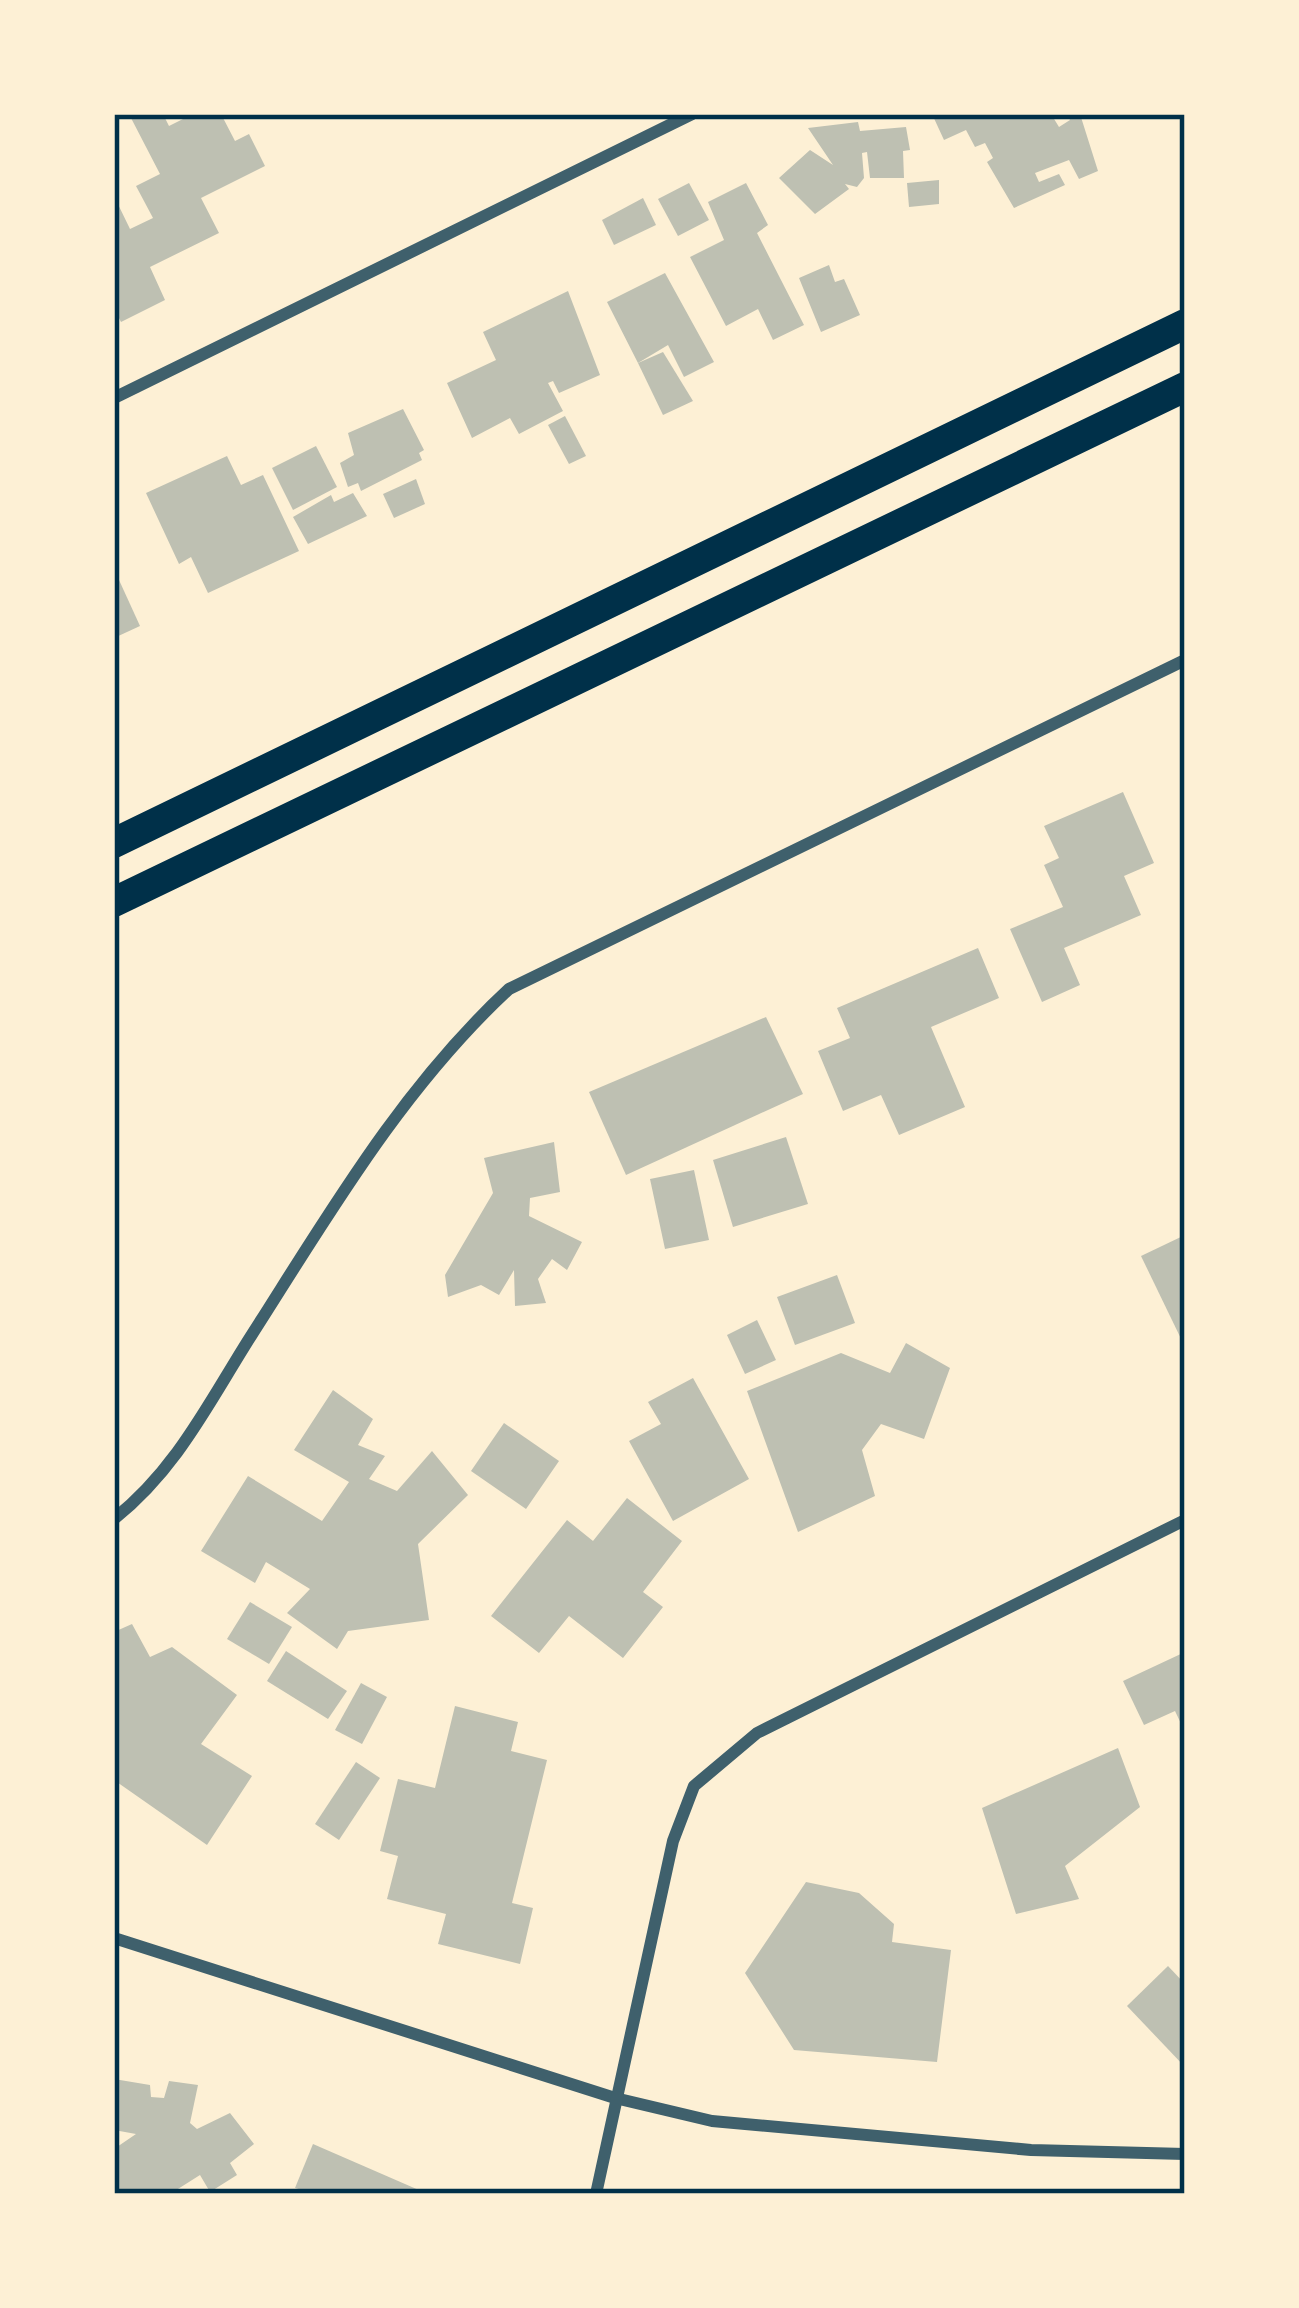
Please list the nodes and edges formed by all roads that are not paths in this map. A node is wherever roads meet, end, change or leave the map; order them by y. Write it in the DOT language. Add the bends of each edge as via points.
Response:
graph roads {
  1 [pos="692,114"];
  2 [pos="1185,324"];
  3 [pos="1185,387"];
  4 [pos="114,398"];
  5 [pos="1185,660"];
  6 [pos="114,843"];
  7 [pos="114,902"];
  8 [pos="114,1519"];
  9 [pos="1185,1520"];
  10 [pos="114,1938"];
  11 [pos="615,2098"];
  12 [pos="1185,2154"];
  13 [pos="596,2194"];
  1 -- 4 [label="street"];
  2 -- 6 [label="main road"];
  3 -- 7 [label="main road"];
  5 -- 8 [label="street" via="509,989 455,1039 392,1120 190,1439 149,1491"];
  9 -- 11 [label="street" via="796,1709 694,1786 673,1841"];
  10 -- 11 [label="street"];
  11 -- 12 [label="street" via="712,2121 858,2137"];
  11 -- 13 [label="street"];
}
